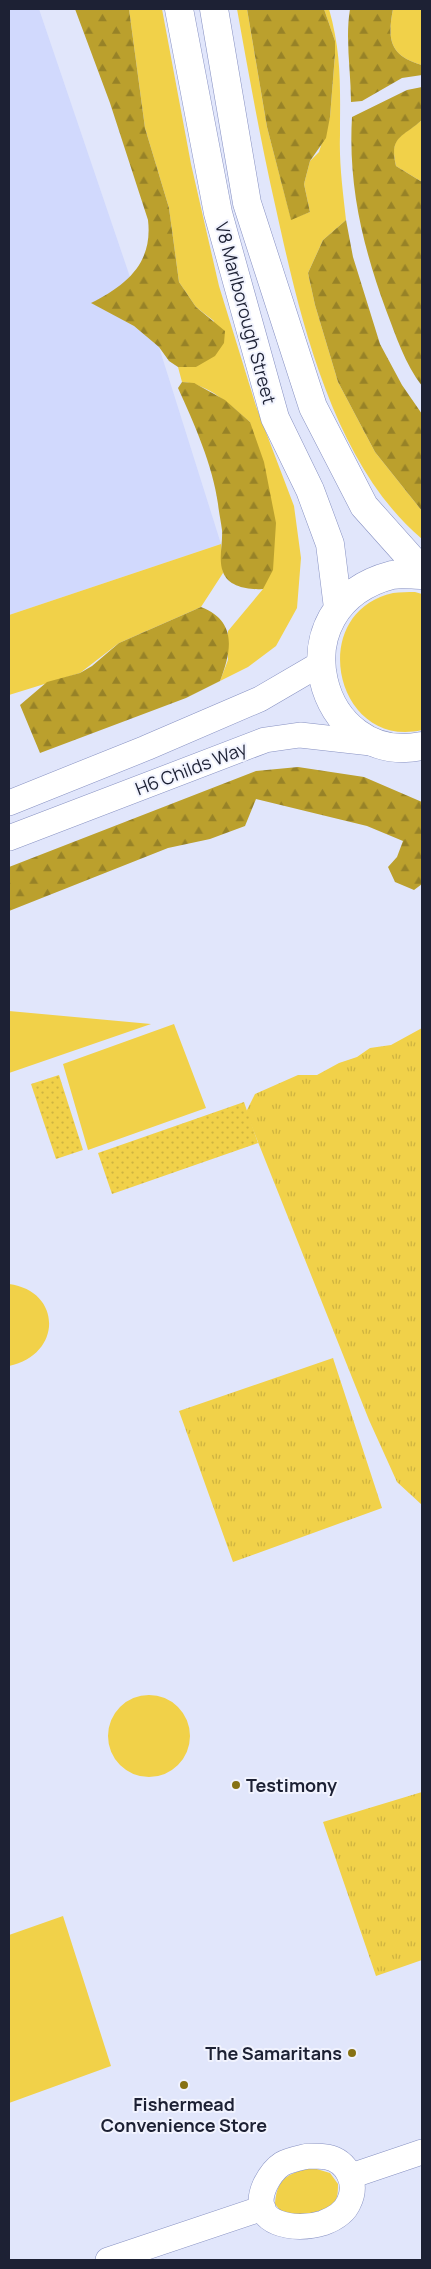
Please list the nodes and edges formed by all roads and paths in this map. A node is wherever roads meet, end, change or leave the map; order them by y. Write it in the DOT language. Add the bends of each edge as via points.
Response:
graph roads {
  1 [pos="179,9"];
  2 [pos="214,9"];
  3 [pos="422,571"];
  4 [pos="422,575"];
  5 [pos="338,608"];
  6 [pos="320,664"];
  7 [pos="380,744"];
  8 [pos="418,752"];
  9 [pos="9,802"];
  10 [pos="9,838"];
  11 [pos="422,2152"];
  12 [pos="351,2176"];
  13 [pos="263,2208"];
  14 [pos="108,2260"];
  1 -- 5 [label="main road, V8 Marlborough Street" via="218,213 274,418 310,490 330,544"];
  2 -- 3 [label="main road, V8 Marlborough Street" via="246,203 313,407 364,506"];
  4 -- 5 [label="main road" via="393,574 362,586"];
  5 -- 6 [label="main road" via="324,634"];
  6 -- 7 [label="main road" via="325,690 338,713 356,732"];
  6 -- 9 [label="street, H6 Childs Way" via="260,699"];
  7 -- 8 [label="main road"];
  7 -- 10 [label="street, H6 Childs Way" via="300,736 265,740"];
  11 -- 12 [label="street"];
  12 -- 13 [label="street" via="328,2157 308,2156 282,2164 270,2175 264,2187"];
  12 -- 13 [label="street" via="351,2198 347,2207 332,2220 308,2228 287,2226 270,2218"];
  13 -- 14 [label="street"];
}
